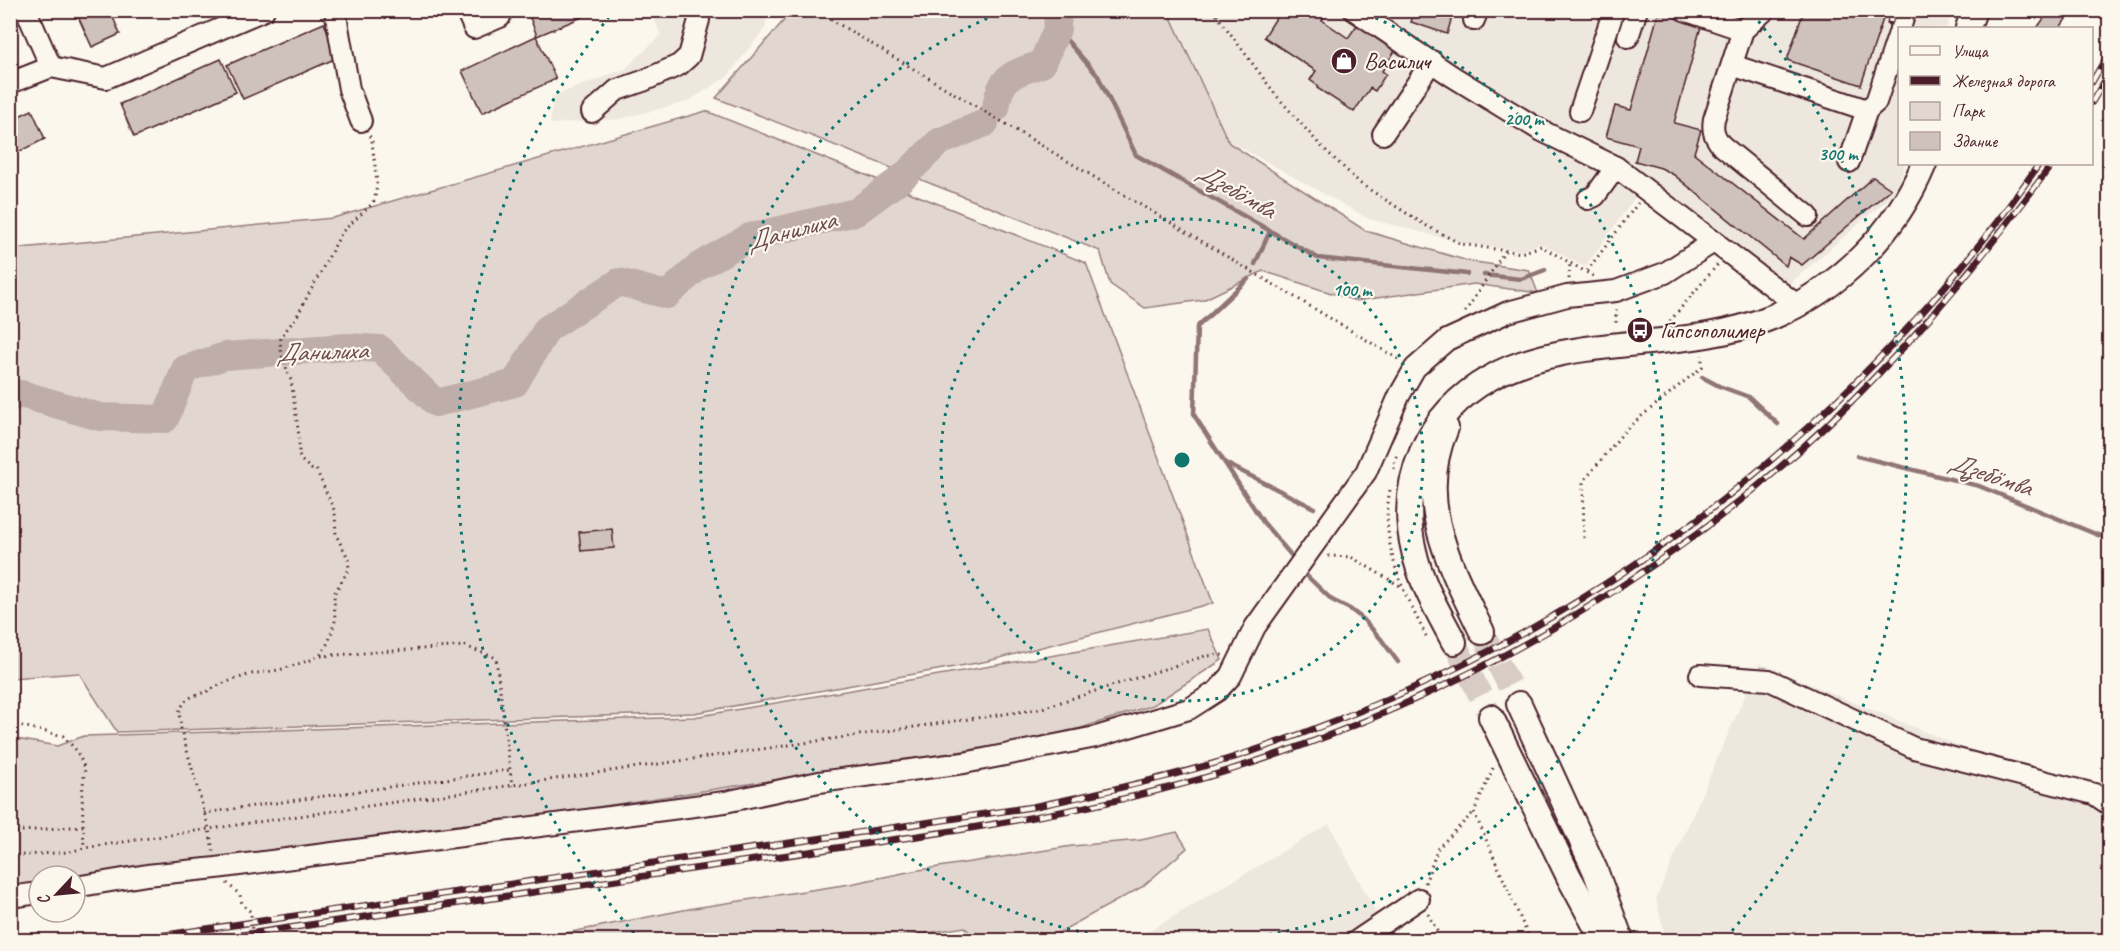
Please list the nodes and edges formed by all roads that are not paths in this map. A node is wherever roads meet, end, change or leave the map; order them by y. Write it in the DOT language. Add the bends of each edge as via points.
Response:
graph roads {
  1 [pos="26,10"];
  2 [pos="264,10"];
  3 [pos="335,10"];
  4 [pos="465,10"];
  5 [pos="696,10"];
  6 [pos="1354,10"];
  7 [pos="1614,10"];
  8 [pos="1637,10"];
  9 [pos="1684,10"];
  10 [pos="1765,10"];
  11 [pos="1906,10"];
  12 [pos="1974,10"];
  13 [pos="500,17"];
  14 [pos="1901,27"];
  15 [pos="1968,27"];
  16 [pos="1743,30"];
  17 [pos="1898,35"];
  18 [pos="1628,37"];
  19 [pos="1432,61"];
  20 [pos="1732,65"];
  21 [pos="51,67"];
  22 [pos="10,83"];
  23 [pos="1867,110"];
  24 [pos="1581,111"];
  25 [pos="592,112"];
  26 [pos="361,121"];
  27 [pos="1383,134"];
  28 [pos="1850,162"];
  29 [pos="1923,165"];
  30 [pos="1616,167"];
  31 [pos="1588,199"];
  32 [pos="1808,216"];
  33 [pos="1722,247"];
  34 [pos="1797,305"];
  35 [pos="1470,392"];
  36 [pos="1482,632"];
  37 [pos="1444,645"];
  38 [pos="1700,675"];
  39 [pos="1519,704"];
  40 [pos="1491,717"];
  41 [pos="2109,805"];
  42 [pos="87,885"];
  43 [pos="27,895"];
  44 [pos="10,897"];
  45 [pos="1419,899"];
  46 [pos="1358,940"];
  47 [pos="1602,940"];
  48 [pos="1621,940"];
  1 -- 21 [label="street"];
  2 -- 21 [label="street" via="106,78"];
  3 -- 26 [label="street" via="349,89"];
  4 -- 13 [label="street" via="474,28"];
  5 -- 25 [label="street" via="699,20 689,56 617,90"];
  6 -- 19 [label="street"];
  7 -- 24 [label="street"];
  8 -- 18 [label="street"];
  9 -- 16 [label="street"];
  10 -- 16 [label="street"];
  11 -- 14 [label="street"];
  12 -- 15 [label="main road"];
  16 -- 20 [label="street"];
  17 -- 23 [label="street" via="1876,102"];
  19 -- 27 [label="street"];
  19 -- 30 [label="street" via="1540,130"];
  20 -- 23 [label="street"];
  20 -- 32 [label="street" via="1714,119 1715,137"];
  21 -- 22 [label="street"];
  23 -- 28 [label="street"];
  29 -- 34 [label="main road" via="1881,237 1828,286"];
  30 -- 31 [label="street" via="1595,196"];
  30 -- 33 [label="street"];
  33 -- 34 [label="street"];
  33 -- 42 [label="street" via="1616,291 1567,296 1508,312 1447,340 1415,368 1366,472 1255,627 1231,676 1189,710 1096,737 986,759 819,782 725,802"];
  34 -- 35 [label="main road" via="1748,326 1523,362"];
  35 -- 36 [label="main road" via="1439,443 1432,487 1437,528"];
  35 -- 37 [label="main road" via="1440,421 1420,453 1410,491 1408,513 1413,550"];
  38 -- 41 [label="street" via="1769,680 1914,748 2094,794"];
  39 -- 48 [label="main road" via="1595,870"];
  40 -- 47 [label="main road"];
  43 -- 44 [label="street"];
  45 -- 46 [label="street"];
}
